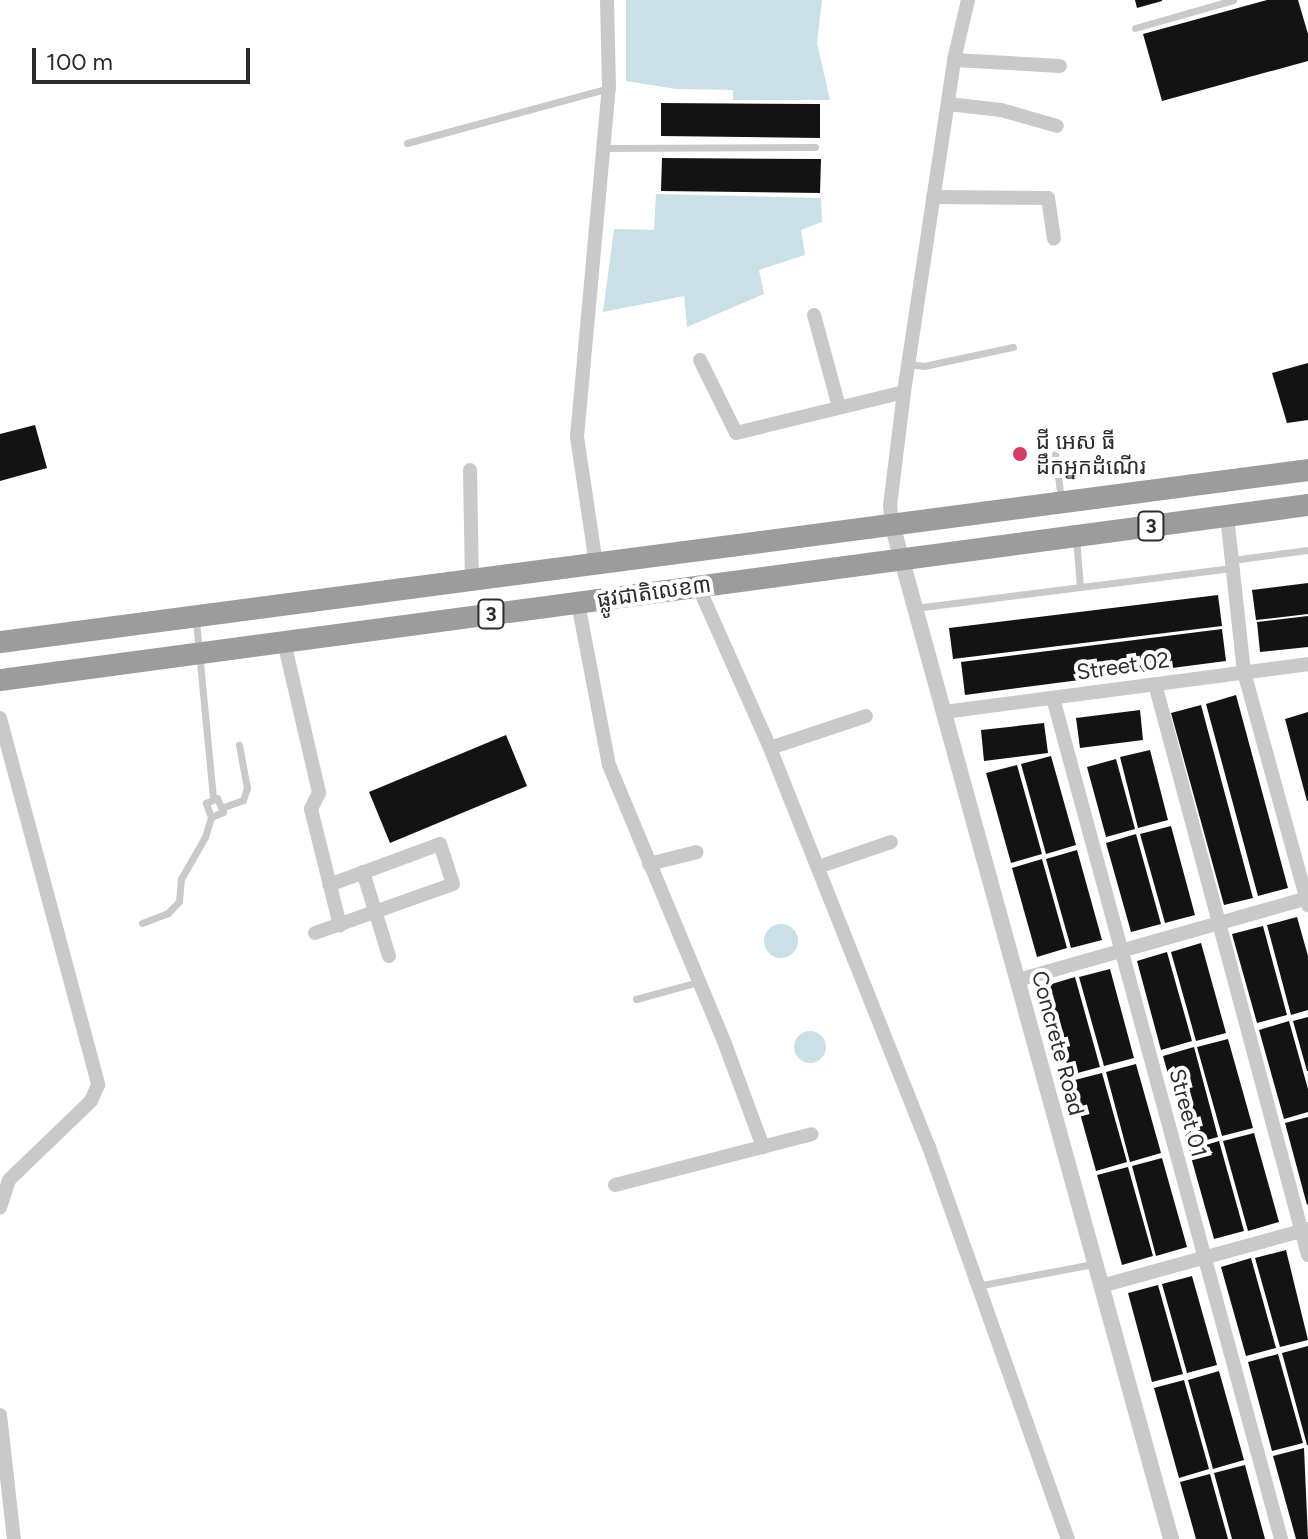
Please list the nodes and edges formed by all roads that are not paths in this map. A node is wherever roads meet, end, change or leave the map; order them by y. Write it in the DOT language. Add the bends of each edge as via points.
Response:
graph roads {
  1 [pos="607,0"];
  2 [pos="968,0"];
  3 [pos="1233,0"];
  4 [pos="1135,28"];
  5 [pos="954,60"];
  6 [pos="1060,66"];
  7 [pos="609,88"];
  8 [pos="948,104"];
  9 [pos="1057,126"];
  10 [pos="407,143"];
  11 [pos="815,147"];
  12 [pos="605,148"];
  13 [pos="933,197"];
  14 [pos="1054,239"];
  15 [pos="814,315"];
  16 [pos="1013,347"];
  17 [pos="700,360"];
  18 [pos="909,364"];
  19 [pos="904,392"];
  20 [pos="839,407"];
  21 [pos="1055,454"];
  22 [pos="470,470"];
  23 [pos="1308,470"];
  24 [pos="1061,502"];
  25 [pos="1308,505"];
  26 [pos="1227,516"];
  27 [pos="892,524"];
  28 [pos="1076,536"];
  29 [pos="1308,550"];
  30 [pos="902,559"];
  31 [pos="596,564"];
  32 [pos="1232,564"];
  33 [pos="472,580"];
  34 [pos="698,586"];
  35 [pos="1080,587"];
  36 [pos="578,603"];
  37 [pos="915,608"];
  38 [pos="196,616"];
  39 [pos="0,642"];
  40 [pos="284,642"];
  41 [pos="201,653"];
  42 [pos="1308,664"];
  43 [pos="1244,672"];
  44 [pos="0,680"];
  45 [pos="1155,684"];
  46 [pos="1053,698"];
  47 [pos="944,712"];
  48 [pos="866,716"];
  49 [pos="0,718"];
  50 [pos="239,745"];
  51 [pos="770,748"];
  52 [pos="213,798"];
  53 [pos="224,807"];
  54 [pos="211,817"];
  55 [pos="891,842"];
  56 [pos="697,852"];
  57 [pos="649,864"];
  58 [pos="818,867"];
  59 [pos="363,872"];
  60 [pos="329,885"];
  61 [pos="1307,901"];
  62 [pos="376,913"];
  63 [pos="142,923"];
  64 [pos="1219,923"];
  65 [pos="340,925"];
  66 [pos="315,933"];
  67 [pos="1122,950"];
  68 [pos="389,956"];
  69 [pos="1018,980"];
  70 [pos="698,982"];
  71 [pos="636,999"];
  72 [pos="812,1134"];
  73 [pos="763,1147"];
  74 [pos="615,1185"];
  75 [pos="0,1208"];
  76 [pos="1305,1230"];
  77 [pos="1308,1255"];
  78 [pos="1205,1257"];
  79 [pos="1095,1264"];
  80 [pos="982,1285"];
  81 [pos="1101,1286"];
  82 [pos="0,1415"];
  83 [pos="3,1446"];
  84 [pos="14,1539"];
  85 [pos="1068,1539"];
  86 [pos="1171,1539"];
  87 [pos="1281,1539"];
  1 -- 7 [label="street"];
  2 -- 5 [label="street"];
  3 -- 4 [label="lane"];
  5 -- 6 [label="street"];
  5 -- 8 [label="street"];
  7 -- 10 [label="lane"];
  7 -- 12 [label="street"];
  8 -- 9 [label="street" via="1001,110"];
  8 -- 13 [label="street"];
  11 -- 12 [label="lane"];
  12 -- 31 [label="street" via="577,437"];
  13 -- 14 [label="street" via="1048,198"];
  13 -- 18 [label="street"];
  15 -- 20 [label="street"];
  16 -- 18 [label="lane" via="924,366"];
  17 -- 20 [label="street" via="736,433"];
  18 -- 19 [label="street"];
  19 -- 20 [label="street"];
  19 -- 27 [label="street"];
  21 -- 24 [label="lane"];
  22 -- 33 [label="street"];
  23 -- 24 [label="highway, ផ្លូវជាតិលេខ៣ / 3"];
  24 -- 27 [label="highway, ផ្លូវជាតិលេខ៣ / 3"];
  25 -- 26 [label="highway, ផ្លូវជាតិលេខ៣ / 3"];
  26 -- 28 [label="highway, ផ្លូវជាតិលេខ៣ / 3"];
  26 -- 32 [label="street"];
  27 -- 30 [label="street, Concrete Road"];
  27 -- 31 [label="highway, ផ្លូវជាតិលេខ៣ / 3"];
  28 -- 30 [label="highway, ផ្លូវជាតិលេខ៣ / 3"];
  28 -- 35 [label="lane"];
  29 -- 32 [label="lane"];
  30 -- 34 [label="highway, ផ្លូវជាតិលេខ៣ / 3"];
  30 -- 37 [label="street, Concrete Road"];
  31 -- 33 [label="highway, ផ្លូវជាតិលេខ៣ / 3"];
  32 -- 35 [label="lane"];
  32 -- 43 [label="street"];
  33 -- 38 [label="highway, ផ្លូវជាតិលេខ៣ / 3"];
  34 -- 36 [label="highway, ផ្លូវជាតិលេខ៣ / 3"];
  34 -- 51 [label="street"];
  35 -- 37 [label="lane"];
  36 -- 40 [label="highway, ផ្លូវជាតិលេខ៣ / 3"];
  36 -- 57 [label="street" via="609,765"];
  37 -- 47 [label="street, Concrete Road"];
  38 -- 39 [label="highway, ផ្លូវជាតិលេខ៣ / 3"];
  38 -- 41 [label="lane"];
  40 -- 41 [label="highway, ផ្លូវជាតិលេខ៣ / 3"];
  40 -- 60 [label="street" via="319,793 311,809"];
  41 -- 44 [label="highway, ផ្លូវជាតិលេខ៣ / 3"];
  41 -- 52 [label="lane"];
  42 -- 43 [label="street, Street 02"];
  43 -- 45 [label="street, Street 02"];
  43 -- 61 [label="street"];
  45 -- 46 [label="street, Street 02"];
  45 -- 64 [label="street"];
  46 -- 47 [label="street, Street 02"];
  46 -- 67 [label="street, Street 01"];
  47 -- 69 [label="street, Concrete Road"];
  48 -- 51 [label="street"];
  49 -- 75 [label="street" via="98,1085 91,1101 9,1180"];
  50 -- 53 [label="lane" via="247,788 243,800"];
  51 -- 58 [label="street"];
  52 -- 53 [label="lane"];
  52 -- 54 [label="lane" via="204,807"];
  53 -- 54 [label="lane" via="220,816"];
  54 -- 63 [label="lane" via="181,879 179,901 168,913"];
  55 -- 58 [label="street"];
  56 -- 57 [label="street"];
  57 -- 70 [label="street"];
  58 -- 80 [label="street"];
  59 -- 60 [label="street"];
  59 -- 62 [label="street"];
  59 -- 62 [label="street" via="440,844 453,884"];
  60 -- 65 [label="street"];
  61 -- 64 [label="street"];
  62 -- 65 [label="street"];
  62 -- 68 [label="street"];
  64 -- 67 [label="street"];
  64 -- 76 [label="street"];
  65 -- 66 [label="street"];
  67 -- 69 [label="street"];
  67 -- 78 [label="street, Street 01"];
  69 -- 79 [label="street, Concrete Road"];
  70 -- 71 [label="lane"];
  70 -- 73 [label="street"];
  72 -- 73 [label="street"];
  73 -- 74 [label="street"];
  76 -- 77 [label="street"];
  76 -- 78 [label="street"];
  78 -- 81 [label="street"];
  78 -- 87 [label="street, Street 01"];
  79 -- 80 [label="lane"];
  79 -- 81 [label="street, Concrete Road"];
  80 -- 85 [label="street"];
  81 -- 86 [label="street, Concrete Road"];
  82 -- 83 [label="street"];
  83 -- 84 [label="street"];
}
